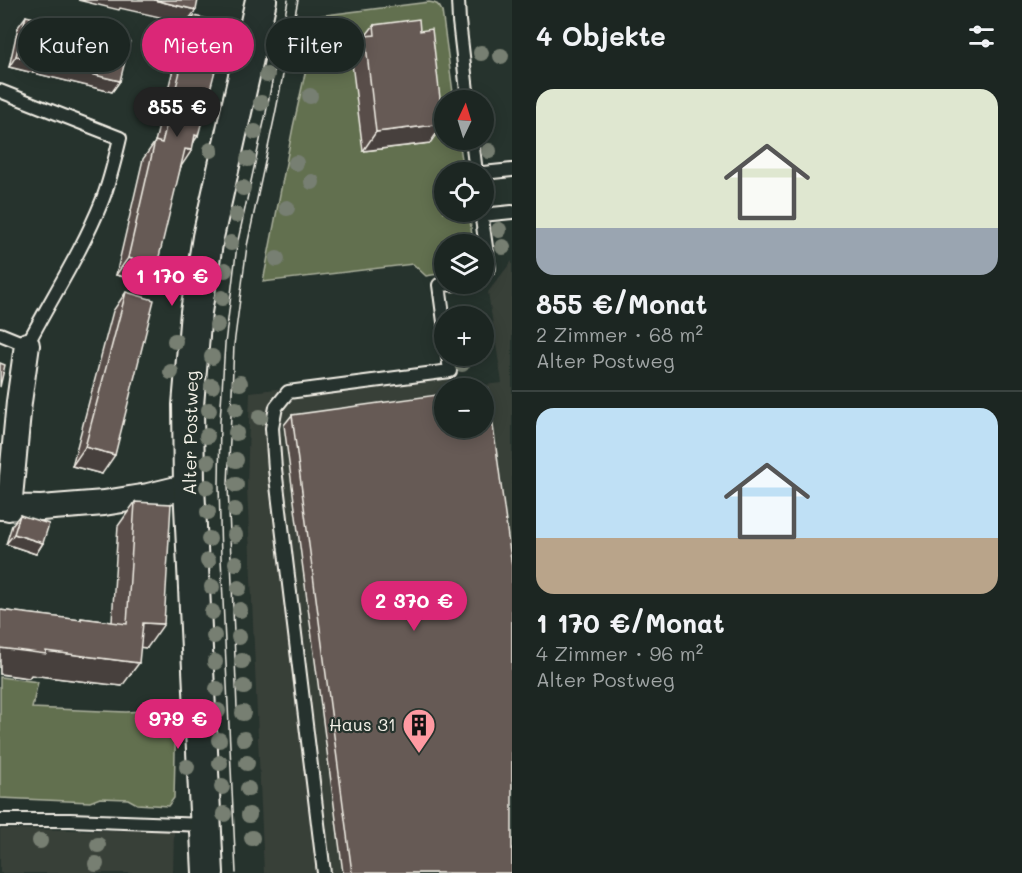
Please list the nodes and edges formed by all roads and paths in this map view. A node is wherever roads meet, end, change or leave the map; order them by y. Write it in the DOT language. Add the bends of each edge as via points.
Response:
graph roads {
  1 [pos="261,0"];
  2 [pos="458,0"];
  3 [pos="467,90"];
  4 [pos="0,91"];
  5 [pos="512,170"];
  6 [pos="494,172"];
  7 [pos="512,212"];
  8 [pos="494,213"];
  9 [pos="0,334"];
  10 [pos="27,345"];
  11 [pos="449,366"];
  12 [pos="189,486"];
  13 [pos="5,507"];
  14 [pos="0,820"];
  15 [pos="205,825"];
  16 [pos="208,873"];
  17 [pos="324,873"];
  1 -- 12 [label="street, Alter Postweg" via="208,237 196,312 188,405"];
  2 -- 3 [label="lane"];
  4 -- 10 [label="lane" via="120,138 103,199"];
  5 -- 6 [label="lane"];
  7 -- 8 [label="lane"];
  9 -- 10 [label="lane"];
  10 -- 13 [label="street"];
  11 -- 17 [label="lane" via="450,371 288,392 276,407 272,428 275,469"];
  12 -- 13 [label="street" via="104,503"];
  12 -- 15 [label="street, Alter Postweg"];
  14 -- 15 [label="lane"];
  15 -- 16 [label="street, Alter Postweg"];
}
